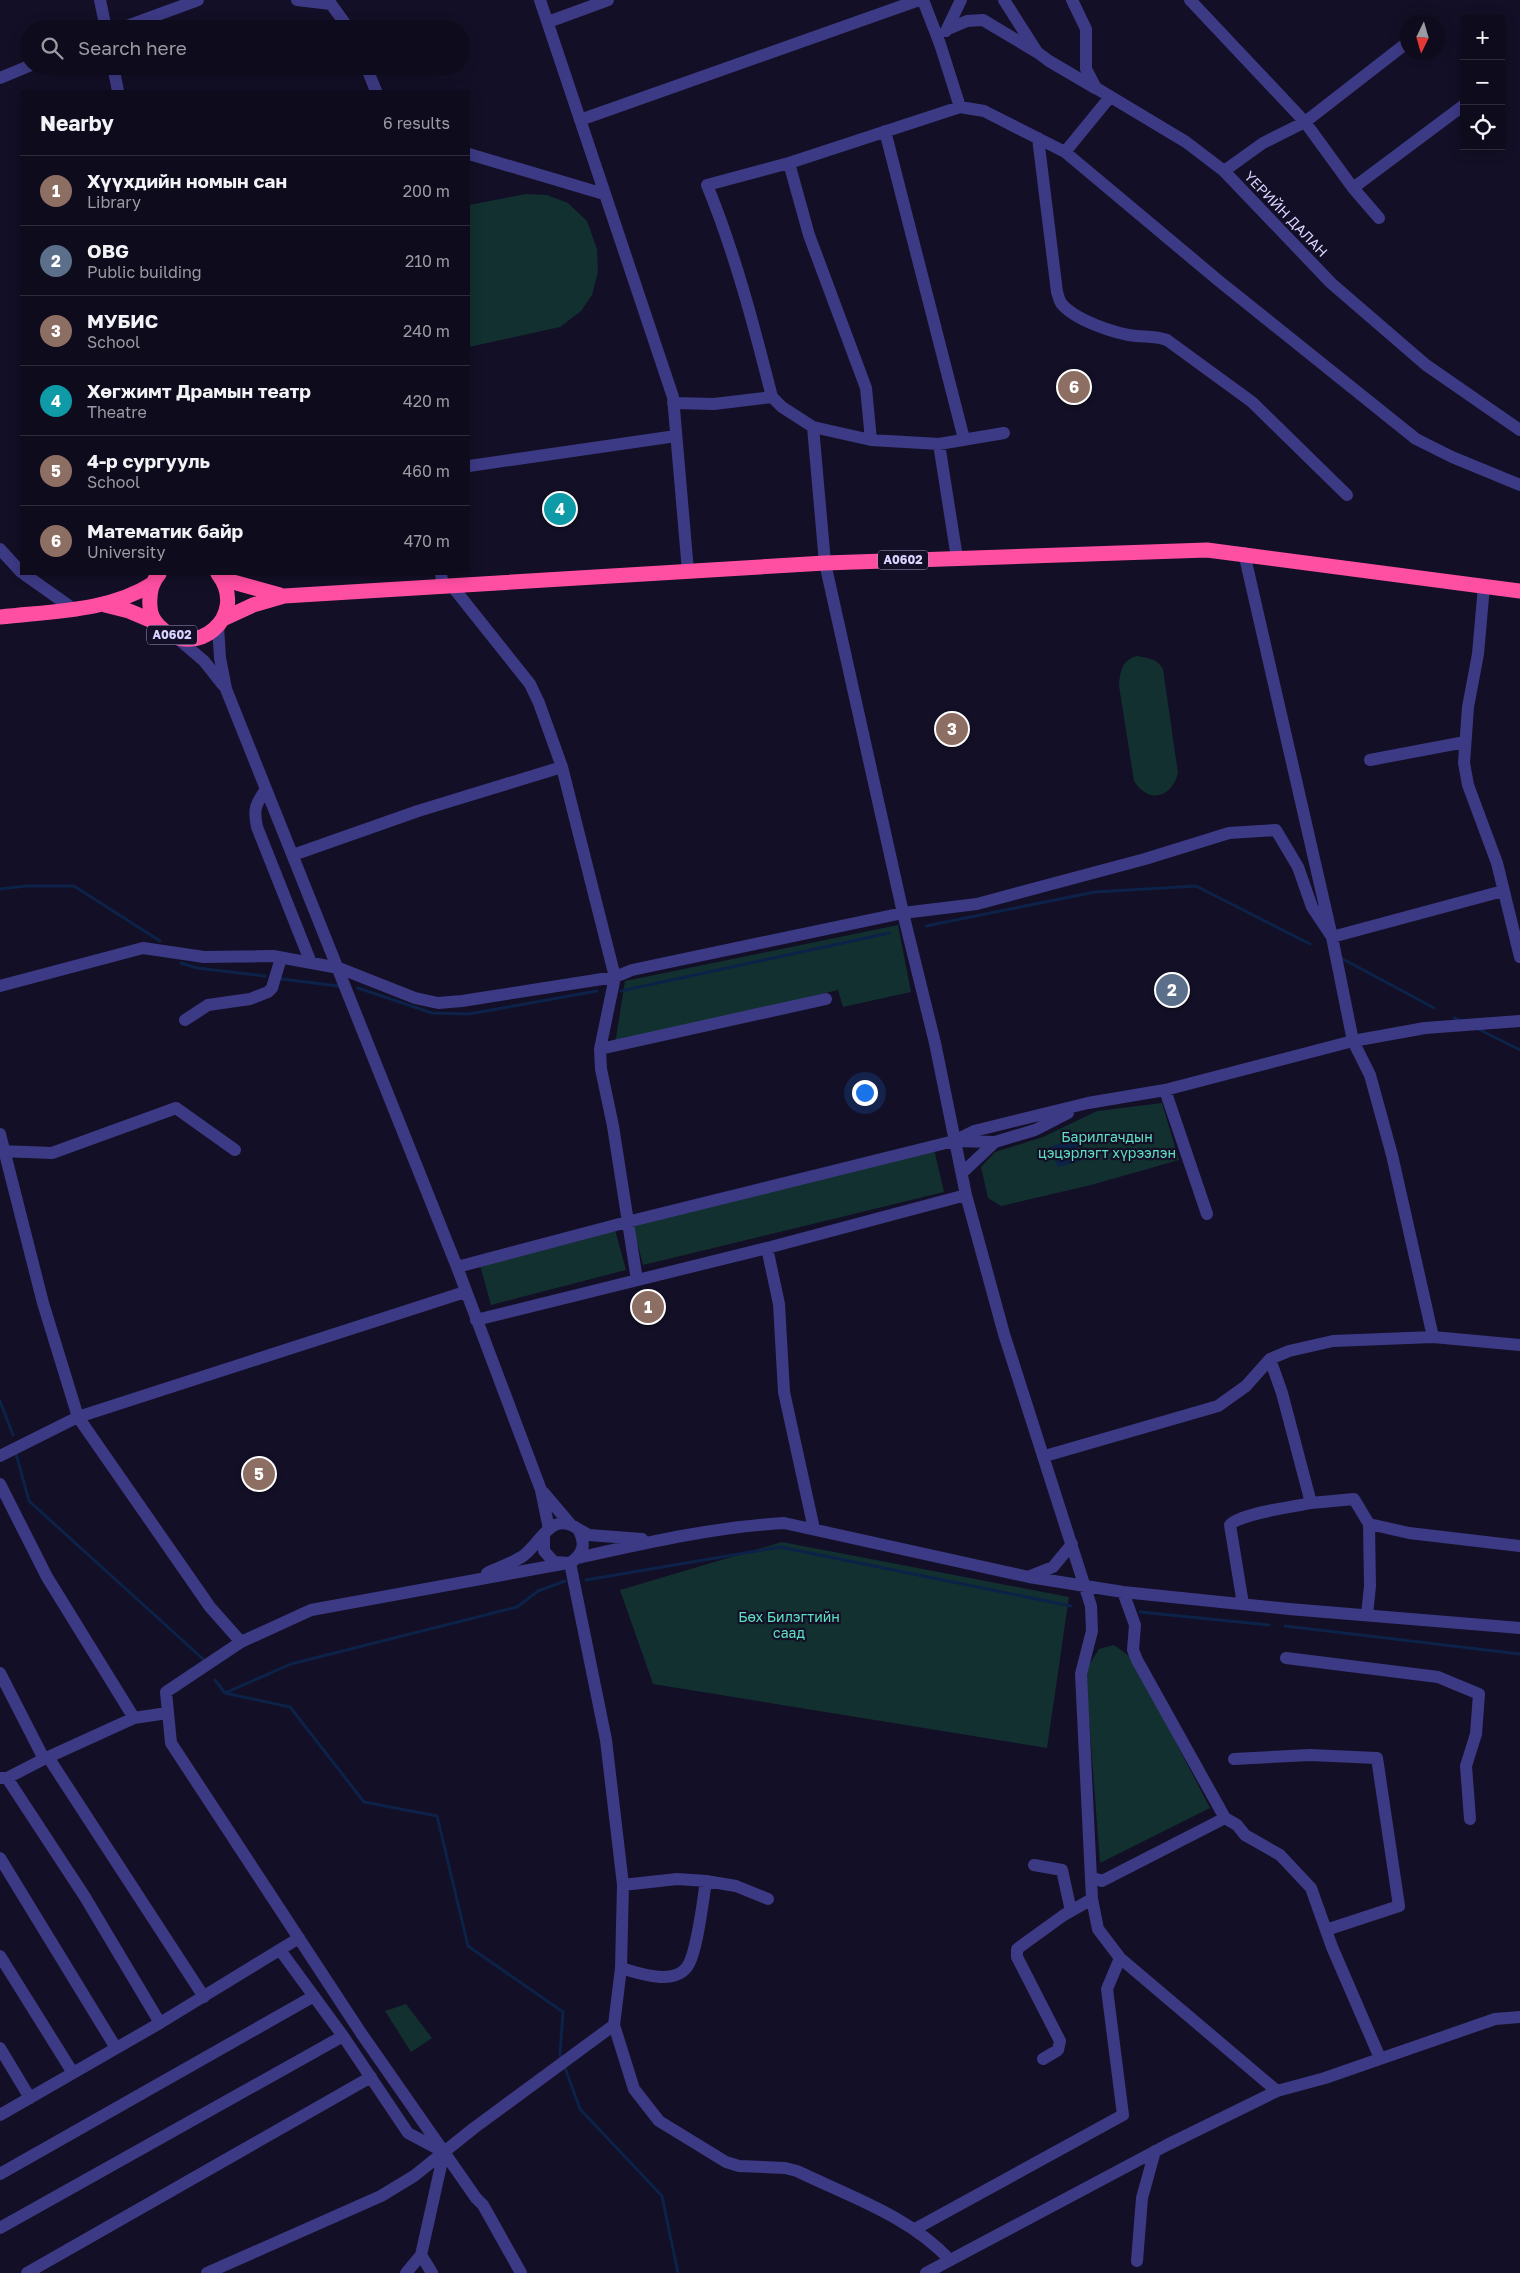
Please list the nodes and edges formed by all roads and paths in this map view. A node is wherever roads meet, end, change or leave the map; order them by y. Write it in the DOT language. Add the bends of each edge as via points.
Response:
graph roads {
  1 [pos="100,0"];
  2 [pos="297,0"];
  3 [pos="540,0"];
  4 [pos="608,0"];
  5 [pos="919,0"];
  6 [pos="923,0"];
  7 [pos="961,0"];
  8 [pos="1004,0"];
  9 [pos="1072,0"];
  10 [pos="1190,0"];
  11 [pos="192,1"];
  12 [pos="104,20"];
  13 [pos="142,20"];
  14 [pos="343,20"];
  15 [pos="548,22"];
  16 [pos="948,28"];
  17 [pos="940,44"];
  18 [pos="1400,48"];
  19 [pos="1037,52"];
  20 [pos="20,70"];
  21 [pos="115,75"];
  22 [pos="370,75"];
  23 [pos="0,78"];
  24 [pos="1096,88"];
  25 [pos="118,90"];
  26 [pos="376,90"];
  27 [pos="1110,97"];
  28 [pos="960,107"];
  29 [pos="1460,108"];
  30 [pos="580,120"];
  31 [pos="1305,122"];
  32 [pos="885,131"];
  33 [pos="1038,138"];
  34 [pos="1065,152"];
  35 [pos="470,154"];
  36 [pos="789,163"];
  37 [pos="1224,171"];
  38 [pos="1353,188"];
  39 [pos="604,194"];
  40 [pos="1379,218"];
  41 [pos="772,397"];
  42 [pos="673,403"];
  43 [pos="813,428"];
  44 [pos="1520,430"];
  45 [pos="1004,433"];
  46 [pos="676,436"];
  47 [pos="871,440"];
  48 [pos="964,440"];
  49 [pos="939,444"];
  50 [pos="470,466"];
  51 [pos="1520,485"];
  52 [pos="1347,496"];
  53 [pos="0,549"];
  54 [pos="1244,553"];
  55 [pos="957,558"];
  56 [pos="824,563"];
  57 [pos="20,570"];
  58 [pos="688,571"];
  59 [pos="26,575"];
  60 [pos="220,576"];
  61 [pos="157,577"];
  62 [pos="445,582"];
  63 [pos="1484,586"];
  64 [pos="1520,591"];
  65 [pos="284,596"];
  66 [pos="101,605"];
  67 [pos="72,608"];
  68 [pos="0,617"];
  69 [pos="155,622"];
  70 [pos="221,622"];
  71 [pos="178,638"];
  72 [pos="226,688"];
  73 [pos="1465,742"];
  74 [pos="1370,760"];
  75 [pos="562,767"];
  76 [pos="266,789"];
  77 [pos="293,855"];
  78 [pos="1503,891"];
  79 [pos="903,913"];
  80 [pos="1332,937"];
  81 [pos="1520,957"];
  82 [pos="281,958"];
  83 [pos="311,963"];
  84 [pos="339,968"];
  85 [pos="615,977"];
  86 [pos="0,986"];
  87 [pos="826,999"];
  88 [pos="184,1020"];
  89 [pos="1520,1021"];
  90 [pos="1353,1041"];
  91 [pos="600,1049"];
  92 [pos="1165,1090"];
  93 [pos="1088,1103"];
  94 [pos="0,1134"];
  95 [pos="954,1141"];
  96 [pos="995,1142"];
  97 [pos="2,1150"];
  98 [pos="235,1150"];
  99 [pos="962,1173"];
  100 [pos="966,1195"];
  101 [pos="1206,1214"];
  102 [pos="626,1222"];
  103 [pos="767,1248"];
  104 [pos="457,1267"];
  105 [pos="636,1280"];
  106 [pos="465,1292"];
  107 [pos="476,1320"];
  108 [pos="1433,1337"];
  109 [pos="1520,1345"];
  110 [pos="1270,1359"];
  111 [pos="78,1417"];
  112 [pos="0,1456"];
  113 [pos="1045,1456"];
  114 [pos="0,1484"];
  115 [pos="542,1490"];
  116 [pos="1311,1504"];
  117 [pos="1369,1524"];
  118 [pos="575,1527"];
  119 [pos="814,1529"];
  120 [pos="546,1532"];
  121 [pos="659,1540"];
  122 [pos="1072,1544"];
  123 [pos="1520,1546"];
  124 [pos="570,1562"];
  125 [pos="1029,1577"];
  126 [pos="474,1579"];
  127 [pos="1085,1584"];
  128 [pos="1123,1592"];
  129 [pos="1242,1604"];
  130 [pos="1367,1616"];
  131 [pos="1520,1628"];
  132 [pos="241,1642"];
  133 [pos="1286,1658"];
  134 [pos="0,1673"];
  135 [pos="167,1713"];
  136 [pos="134,1718"];
  137 [pos="46,1758"];
  138 [pos="1234,1759"];
  139 [pos="2,1778"];
  140 [pos="1225,1818"];
  141 [pos="1470,1819"];
  142 [pos="0,1858"];
  143 [pos="1034,1865"];
  144 [pos="1093,1878"];
  145 [pos="706,1881"];
  146 [pos="623,1885"];
  147 [pos="768,1899"];
  148 [pos="1092,1899"];
  149 [pos="1071,1911"];
  150 [pos="1326,1930"];
  151 [pos="299,1938"];
  152 [pos="280,1950"];
  153 [pos="0,1956"];
  154 [pos="1120,1958"];
  155 [pos="621,1968"];
  156 [pos="314,1996"];
  157 [pos="204,1997"];
  158 [pos="1520,2017"];
  159 [pos="160,2023"];
  160 [pos="614,2025"];
  161 [pos="343,2036"];
  162 [pos="0,2048"];
  163 [pos="116,2048"];
  164 [pos="1380,2058"];
  165 [pos="1043,2059"];
  166 [pos="73,2073"];
  167 [pos="371,2077"];
  168 [pos="1277,2091"];
  169 [pos="30,2098"];
  170 [pos="0,2115"];
  171 [pos="444,2152"];
  172 [pos="1155,2152"];
  173 [pos="0,2174"];
  174 [pos="0,2228"];
  175 [pos="915,2229"];
  176 [pos="421,2255"];
  177 [pos="950,2260"];
  178 [pos="1137,2261"];
  179 [pos="27,2273"];
  180 [pos="207,2273"];
  181 [pos="406,2273"];
  182 [pos="432,2273"];
  183 [pos="521,2273"];
  184 [pos="926,2273"];
  1 -- 12 [label="street"];
  2 -- 14 [label="street" via="331,4"];
  3 -- 15 [label="street"];
  4 -- 15 [label="street"];
  5 -- 30 [label="street"];
  6 -- 17 [label="street"];
  7 -- 16 [label="street"];
  8 -- 19 [label="street"];
  9 -- 24 [label="street" via="1086,29 1086,69"];
  10 -- 31 [label="street"];
  11 -- 13 [label="street"];
  15 -- 30 [label="street"];
  16 -- 17 [label="street"];
  16 -- 19 [label="street, ҮЕРИЙН ДАЛАН" via="967,21 983,20"];
  17 -- 28 [label="street"];
  18 -- 31 [label="street"];
  19 -- 24 [label="street, ҮЕРИЙН ДАЛАН"];
  20 -- 23 [label="street"];
  21 -- 25 [label="street"];
  22 -- 26 [label="street"];
  24 -- 27 [label="street, ҮЕРИЙН ДАЛАН"];
  27 -- 34 [label="street"];
  27 -- 37 [label="street, ҮЕРИЙН ДАЛАН" via="1186,142"];
  28 -- 32 [label="street"];
  28 -- 33 [label="street" via="984,111"];
  29 -- 38 [label="street"];
  30 -- 39 [label="street"];
  31 -- 37 [label="street" via="1263,143"];
  31 -- 38 [label="street"];
  32 -- 36 [label="street"];
  32 -- 48 [label="street"];
  33 -- 34 [label="street"];
  33 -- 52 [label="street" via="1057,292 1062,303 1074,313 1110,330 1167,340 1252,402"];
  34 -- 51 [label="street" via="1416,439"];
  35 -- 39 [label="street"];
  36 -- 41 [label="street" via="707,185 741,282"];
  36 -- 47 [label="street" via="810,235 866,388"];
  37 -- 44 [label="street, ҮЕРИЙН ДАЛАН" via="1331,283 1426,365"];
  38 -- 40 [label="street"];
  39 -- 42 [label="street"];
  41 -- 42 [label="street" via="714,404"];
  41 -- 43 [label="street"];
  42 -- 46 [label="street"];
  43 -- 47 [label="street"];
  43 -- 56 [label="street"];
  45 -- 48 [label="street"];
  46 -- 50 [label="street"];
  46 -- 58 [label="street"];
  47 -- 49 [label="street"];
  48 -- 49 [label="street"];
  49 -- 55 [label="street"];
  53 -- 57 [label="street"];
  54 -- 55 [label="highway, A0602" via="1207,550"];
  54 -- 63 [label="highway, A0602"];
  54 -- 80 [label="street"];
  55 -- 56 [label="highway, A0602"];
  56 -- 58 [label="highway, A0602"];
  56 -- 79 [label="street"];
  58 -- 62 [label="highway, A0602"];
  59 -- 67 [label="street"];
  60 -- 65 [label="highway, A0602" via="252,589"];
  60 -- 70 [label="highway, A0602" via="228,605"];
  61 -- 66 [label="highway, A0602" via="128,597"];
  61 -- 69 [label="highway, A0602" via="149,596"];
  62 -- 65 [label="highway, A0602"];
  62 -- 75 [label="street" via="530,684"];
  63 -- 64 [label="highway, A0602"];
  63 -- 73 [label="street"];
  65 -- 70 [label="highway, A0602" via="253,605"];
  66 -- 67 [label="highway, A0602"];
  66 -- 69 [label="highway, A0602" via="129,611"];
  67 -- 68 [label="highway, A0602"];
  69 -- 71 [label="highway, A0602"];
  70 -- 71 [label="highway, A0602" via="200,638"];
  70 -- 72 [label="street" via="220,658"];
  71 -- 72 [label="street" via="204,661"];
  72 -- 76 [label="street"];
  73 -- 74 [label="street"];
  73 -- 78 [label="street" via="1468,785 1497,863"];
  75 -- 77 [label="street" via="418,811"];
  75 -- 85 [label="street"];
  76 -- 77 [label="street"];
  76 -- 83 [label="street" via="255,806 257,827"];
  77 -- 84 [label="street"];
  78 -- 80 [label="street"];
  78 -- 81 [label="street"];
  79 -- 80 [label="street" via="977,904 1229,833 1276,830 1298,867 1312,907"];
  79 -- 85 [label="street" via="632,970"];
  79 -- 95 [label="street" via="935,1042"];
  80 -- 90 [label="street"];
  82 -- 83 [label="street"];
  82 -- 86 [label="street" via="204,957 143,948"];
  82 -- 88 [label="street" via="268,992 250,999 208,1005"];
  83 -- 84 [label="street"];
  84 -- 85 [label="street" via="415,998 438,1003"];
  84 -- 104 [label="street"];
  85 -- 91 [label="street"];
  87 -- 91 [label="street"];
  89 -- 90 [label="street" via="1425,1028"];
  90 -- 92 [label="street"];
  90 -- 108 [label="street" via="1370,1075 1385,1128"];
  91 -- 102 [label="street"];
  92 -- 93 [label="street"];
  92 -- 101 [label="street"];
  93 -- 95 [label="street" via="974,1131"];
  93 -- 96 [label="street" via="1035,1130"];
  94 -- 97 [label="street"];
  95 -- 96 [label="street"];
  95 -- 99 [label="street"];
  95 -- 102 [label="street"];
  96 -- 99 [label="street"];
  97 -- 98 [label="street" via="52,1153 176,1108"];
  97 -- 111 [label="street"];
  99 -- 100 [label="street"];
  100 -- 103 [label="street"];
  100 -- 113 [label="street" via="1004,1334"];
  102 -- 104 [label="street"];
  102 -- 105 [label="street"];
  103 -- 105 [label="street"];
  103 -- 119 [label="street" via="779,1304 784,1392"];
  104 -- 106 [label="street"];
  105 -- 107 [label="street"];
  106 -- 107 [label="street"];
  106 -- 111 [label="street"];
  107 -- 115 [label="street"];
  108 -- 109 [label="street"];
  108 -- 110 [label="street" via="1333,1341"];
  110 -- 113 [label="street" via="1246,1386 1218,1406"];
  110 -- 116 [label="street"];
  111 -- 112 [label="street"];
  111 -- 132 [label="street" via="210,1606"];
  113 -- 122 [label="street"];
  114 -- 136 [label="street" via="47,1577"];
  115 -- 118 [label="street"];
  115 -- 120 [label="street"];
  116 -- 117 [label="street" via="1354,1499"];
  116 -- 129 [label="street" via="1263,1512 1230,1524"];
  117 -- 123 [label="street"];
  117 -- 130 [label="street"];
  118 -- 120 [label="street" via="564,1523"];
  118 -- 121 [label="street" via="589,1535"];
  118 -- 124 [label="street" via="584,1544 582,1552"];
  119 -- 121 [label="street" via="784,1523 747,1525"];
  119 -- 125 [label="street"];
  120 -- 124 [label="street" via="544,1551 554,1562"];
  120 -- 126 [label="street" via="522,1556"];
  121 -- 124 [label="street"];
  122 -- 125 [label="street" via="1053,1567"];
  122 -- 127 [label="street"];
  124 -- 126 [label="street"];
  124 -- 146 [label="street" via="606,1740"];
  125 -- 127 [label="street"];
  126 -- 132 [label="street" via="311,1610"];
  127 -- 128 [label="street"];
  127 -- 144 [label="street" via="1091,1606 1092,1631 1081,1674"];
  128 -- 129 [label="street"];
  128 -- 140 [label="street" via="1135,1625 1133,1650 1137,1660"];
  129 -- 130 [label="street"];
  130 -- 131 [label="street"];
  132 -- 135 [label="street" via="166,1692"];
  133 -- 141 [label="street" via="1438,1677 1479,1694 1476,1734 1466,1766"];
  134 -- 137 [label="street"];
  135 -- 136 [label="street"];
  135 -- 151 [label="street" via="171,1743"];
  136 -- 137 [label="street"];
  137 -- 139 [label="street"];
  137 -- 157 [label="street"];
  138 -- 150 [label="street" via="1310,1755 1377,1758 1399,1906"];
  139 -- 159 [label="street" via="85,1898"];
  140 -- 144 [label="street" via="1102,1881"];
  140 -- 150 [label="street" via="1245,1835 1280,1855 1297,1872 1311,1888"];
  142 -- 163 [label="street"];
  143 -- 149 [label="street" via="1062,1870"];
  144 -- 148 [label="street"];
  145 -- 146 [label="street"];
  145 -- 147 [label="street" via="736,1886"];
  145 -- 155 [label="street" via="687,1968 670,1976 654,1977"];
  146 -- 155 [label="street"];
  148 -- 149 [label="street"];
  148 -- 154 [label="street" via="1098,1929"];
  149 -- 165 [label="street" via="1017,1948 1017,1957 1060,2041 1058,2050"];
  150 -- 164 [label="street"];
  151 -- 152 [label="street"];
  151 -- 171 [label="street"];
  152 -- 156 [label="street"];
  152 -- 157 [label="street"];
  153 -- 166 [label="street"];
  154 -- 168 [label="street"];
  154 -- 175 [label="street" via="1107,1989 1123,2115"];
  155 -- 160 [label="street"];
  156 -- 161 [label="street"];
  156 -- 173 [label="street"];
  157 -- 159 [label="street"];
  158 -- 164 [label="street" via="1494,2019"];
  159 -- 163 [label="street"];
  160 -- 171 [label="street"];
  160 -- 175 [label="street" via="634,2089 659,2121 726,2162 797,2171 866,2202"];
  161 -- 167 [label="street"];
  161 -- 174 [label="street"];
  162 -- 169 [label="street"];
  163 -- 166 [label="street"];
  164 -- 168 [label="street"];
  166 -- 169 [label="street"];
  167 -- 171 [label="street" via="408,2133"];
  167 -- 179 [label="street"];
  168 -- 172 [label="street"];
  169 -- 170 [label="street"];
  171 -- 176 [label="street"];
  171 -- 180 [label="street" via="381,2196"];
  171 -- 183 [label="street" via="483,2205"];
  172 -- 177 [label="street"];
  172 -- 178 [label="street" via="1142,2198"];
  175 -- 177 [label="street"];
  176 -- 181 [label="street"];
  176 -- 182 [label="street"];
  177 -- 184 [label="street"];
}
